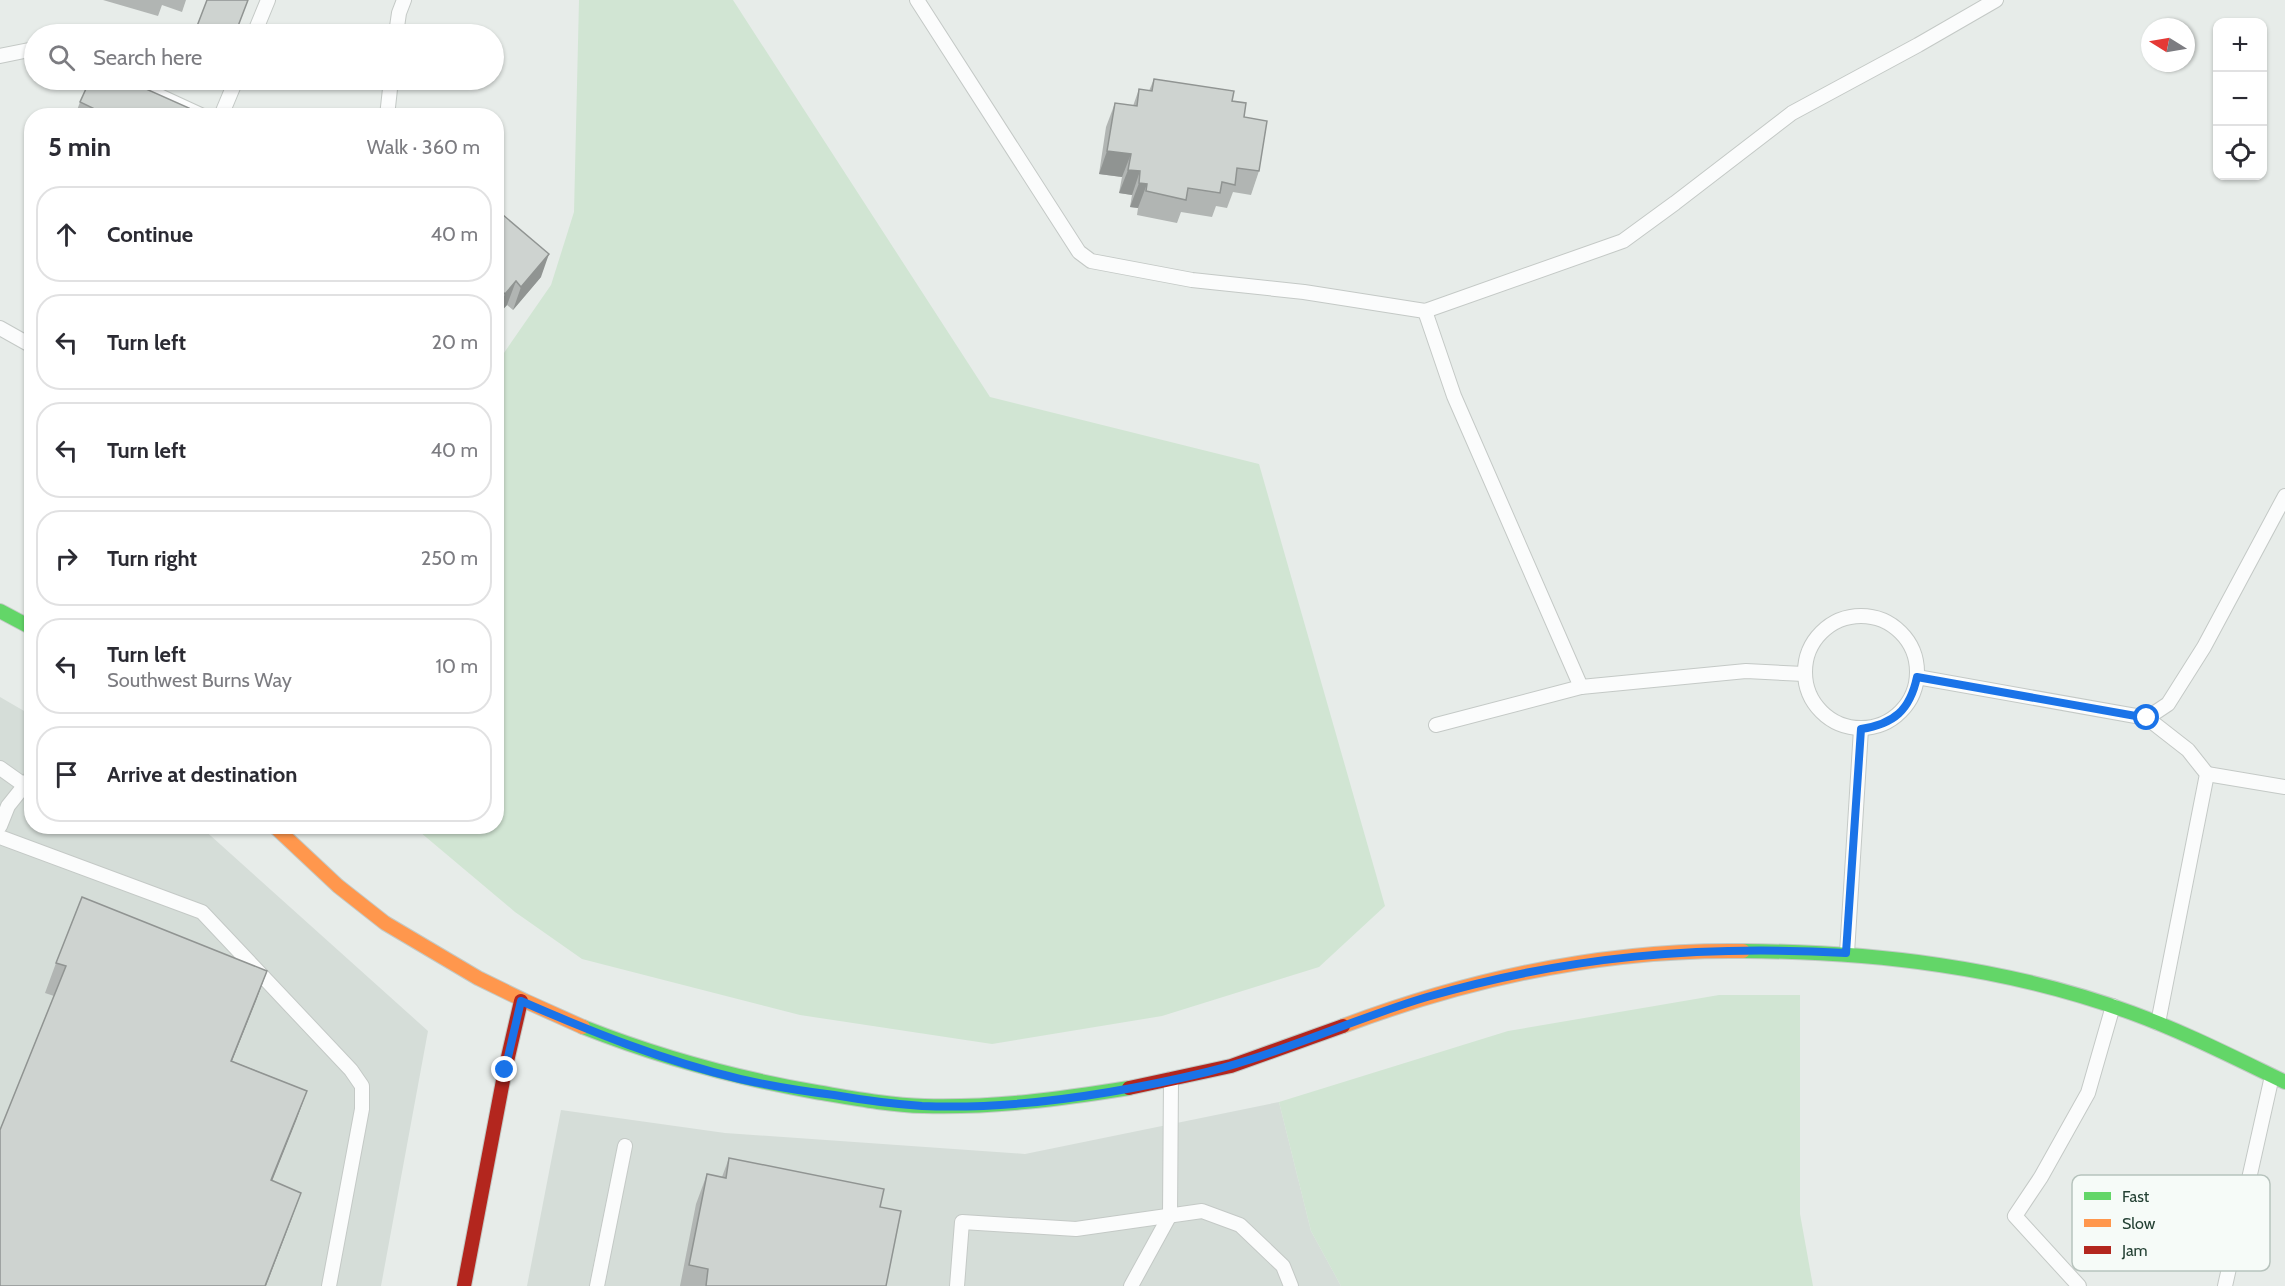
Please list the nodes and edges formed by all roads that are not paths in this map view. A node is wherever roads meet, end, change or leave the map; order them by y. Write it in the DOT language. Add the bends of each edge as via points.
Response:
graph roads {
  1 [pos="268,0"];
  2 [pos="404,0"];
  3 [pos="917,0"];
  4 [pos="1996,0"];
  5 [pos="258,24"];
  6 [pos="397,24"];
  7 [pos="24,51"];
  8 [pos="0,56"];
  9 [pos="147,90"];
  10 [pos="232,90"];
  11 [pos="390,90"];
  12 [pos="186,108"];
  13 [pos="224,108"];
  14 [pos="388,108"];
  15 [pos="1425,311"];
  16 [pos="0,328"];
  17 [pos="24,342"];
  18 [pos="2285,496"];
  19 [pos="0,611"];
  20 [pos="24,624"];
  21 [pos="1804,674"];
  22 [pos="1917,677"];
  23 [pos="1581,687"];
  24 [pos="2147,718"];
  25 [pos="1436,725"];
  26 [pos="1861,729"];
  27 [pos="0,768"];
  28 [pos="2207,774"];
  29 [pos="24,779"];
  30 [pos="24,786"];
  31 [pos="2285,787"];
  32 [pos="0,826"];
  33 [pos="283,834"];
  34 [pos="0,837"];
  35 [pos="1846,953"];
  36 [pos="521,1001"];
  37 [pos="2113,1006"];
  38 [pos="2158,1023"];
  39 [pos="1171,1079"];
  40 [pos="2279,1079"];
  41 [pos="625,1146"];
  42 [pos="2254,1175"];
  43 [pos="1170,1215"];
  44 [pos="2229,1271"];
  45 [pos="330,1286"];
  46 [pos="464,1286"];
  47 [pos="597,1286"];
  48 [pos="957,1286"];
  49 [pos="1131,1286"];
  50 [pos="1291,1286"];
  51 [pos="2079,1286"];
  52 [pos="2225,1286"];
  1 -- 5 [label="lane"];
  2 -- 6 [label="lane"];
  3 -- 15 [label="lane" via="1079,252 1091,261 1192,280"];
  4 -- 15 [label="lane" via="1792,113 1623,241"];
  7 -- 8 [label="lane"];
  9 -- 12 [label="lane"];
  10 -- 13 [label="lane"];
  11 -- 14 [label="lane"];
  15 -- 23 [label="lane" via="1454,396"];
  16 -- 17 [label="lane"];
  18 -- 24 [label="lane" via="2204,647 2168,704"];
  19 -- 20 [label="main road"];
  21 -- 22 [label="lane" via="1806,655 1814,639 1828,625 1863,615 1897,628 1916,659"];
  21 -- 23 [label="lane" via="1746,671"];
  21 -- 26 [label="lane" via="1815,706 1828,718"];
  22 -- 24 [label="lane"];
  22 -- 26 [label="lane" via="1905,708 1892,719"];
  23 -- 25 [label="lane"];
  24 -- 28 [label="lane" via="2188,750"];
  26 -- 35 [label="lane"];
  27 -- 29 [label="lane"];
  28 -- 31 [label="lane"];
  28 -- 38 [label="lane"];
  30 -- 32 [label="lane" via="8,806"];
  33 -- 36 [label="main road" via="378,920"];
  34 -- 45 [label="lane" via="202,912 351,1070 362,1086 362,1109"];
  35 -- 37 [label="main road" via="1989,974"];
  35 -- 39 [label="main road" via="1700,951 1610,958 1496,978 1422,998 1242,1062"];
  36 -- 39 [label="main road" via="587,1030 739,1079 876,1102 953,1106 1021,1102"];
  36 -- 46 [label="main road"];
  37 -- 38 [label="main road"];
  37 -- 51 [label="lane" via="2088,1093 2015,1216"];
  38 -- 40 [label="main road"];
  39 -- 43 [label="lane"];
  40 -- 42 [label="lane"];
  41 -- 47 [label="lane"];
  43 -- 48 [label="lane" via="1076,1229 962,1222"];
  43 -- 49 [label="lane"];
  43 -- 50 [label="lane" via="1202,1211 1240,1225 1283,1266"];
  44 -- 52 [label="lane"];
}
